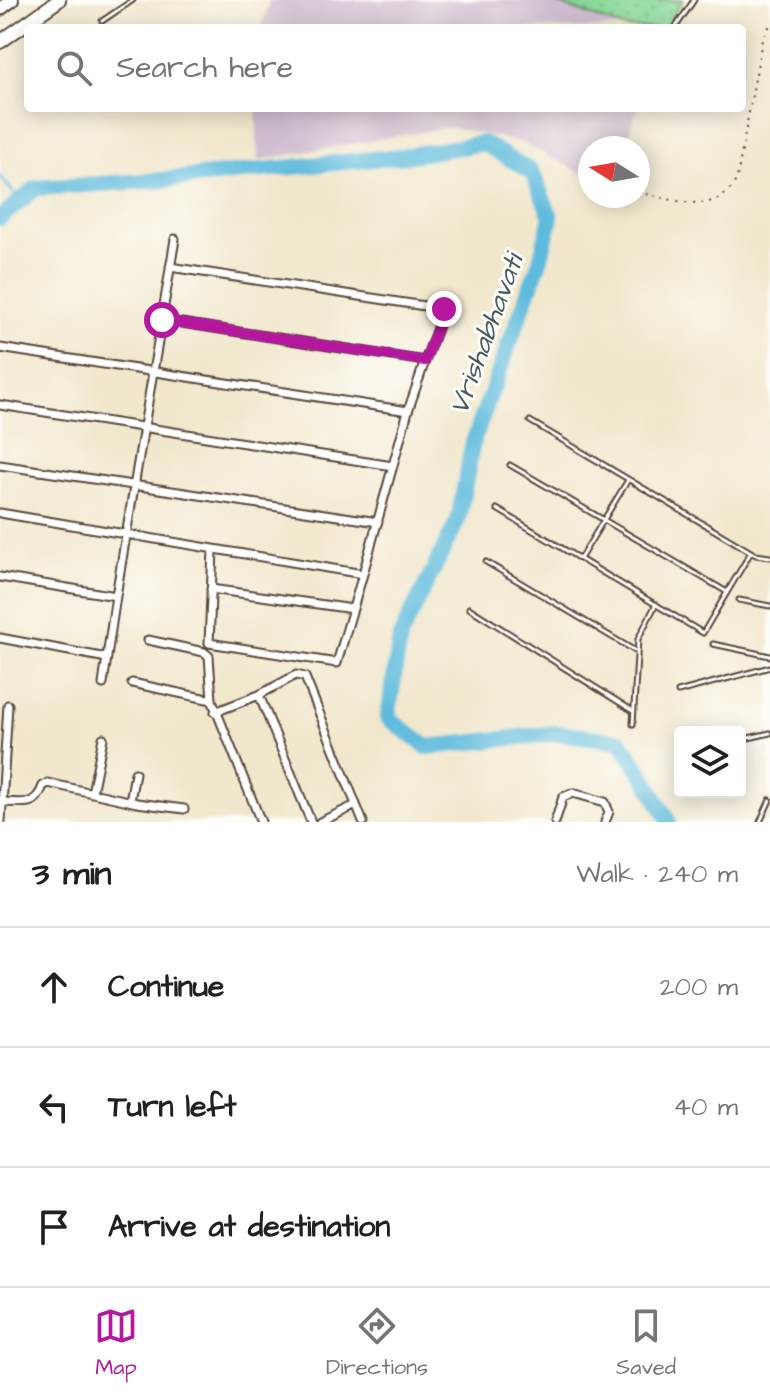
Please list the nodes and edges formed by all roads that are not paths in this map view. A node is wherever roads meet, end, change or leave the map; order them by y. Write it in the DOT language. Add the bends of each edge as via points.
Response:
graph roads {
  1 [pos="12,0"];
  2 [pos="59,0"];
  3 [pos="694,0"];
  4 [pos="131,1"];
  5 [pos="0,9"];
  6 [pos="102,21"];
  7 [pos="25,24"];
  8 [pos="678,24"];
  9 [pos="24,25"];
  10 [pos="0,42"];
  11 [pos="175,239"];
  12 [pos="170,267"];
  13 [pos="162,320"];
  14 [pos="0,348"];
  15 [pos="425,361"];
  16 [pos="153,372"];
  17 [pos="0,405"];
  18 [pos="408,411"];
  19 [pos="530,421"];
  20 [pos="143,427"];
  21 [pos="0,465"];
  22 [pos="510,465"];
  23 [pos="393,466"];
  24 [pos="629,479"];
  25 [pos="135,484"];
  26 [pos="497,509"];
  27 [pos="0,513"];
  28 [pos="604,520"];
  29 [pos="378,522"];
  30 [pos="126,536"];
  31 [pos="213,550"];
  32 [pos="751,552"];
  33 [pos="770,557"];
  34 [pos="580,559"];
  35 [pos="486,562"];
  36 [pos="363,574"];
  37 [pos="0,577"];
  38 [pos="211,589"];
  39 [pos="727,592"];
  40 [pos="116,596"];
  41 [pos="739,600"];
  42 [pos="656,604"];
  43 [pos="770,606"];
  44 [pos="469,608"];
  45 [pos="353,609"];
  46 [pos="0,638"];
  47 [pos="148,640"];
  48 [pos="713,644"];
  49 [pos="637,652"];
  50 [pos="770,656"];
  51 [pos="107,658"];
  52 [pos="770,667"];
  53 [pos="132,683"];
  54 [pos="103,684"];
  55 [pos="678,692"];
  56 [pos="259,695"];
  57 [pos="212,700"];
  58 [pos="8,705"];
  59 [pos="633,711"];
  60 [pos="215,712"];
  61 [pos="633,724"];
  62 [pos="770,733"];
  63 [pos="103,738"];
  64 [pos="746,739"];
  65 [pos="135,773"];
  66 [pos="92,793"];
  67 [pos="770,800"];
  68 [pos="130,801"];
  69 [pos="3,802"];
  70 [pos="356,805"];
  71 [pos="184,809"];
  72 [pos="1,822"];
  73 [pos="261,822"];
  74 [pos="311,822"];
  75 [pos="320,822"];
  76 [pos="363,822"];
  77 [pos="555,822"];
  78 [pos="605,822"];
  79 [pos="760,822"];
  1 -- 5 [label="highway"];
  2 -- 7 [label="highway"];
  3 -- 8 [label="lane"];
  4 -- 6 [label="lane"];
  9 -- 10 [label="highway"];
  11 -- 12 [label="street"];
  12 -- 13 [label="street"];
  12 -- 15 [label="street" via="444,309"];
  13 -- 15 [label="street"];
  13 -- 16 [label="street"];
  14 -- 16 [label="street"];
  15 -- 18 [label="street"];
  16 -- 18 [label="street"];
  16 -- 20 [label="street"];
  17 -- 20 [label="street"];
  18 -- 23 [label="street"];
  19 -- 24 [label="lane"];
  20 -- 23 [label="street"];
  20 -- 25 [label="street"];
  21 -- 25 [label="street"];
  22 -- 28 [label="lane"];
  23 -- 29 [label="street"];
  24 -- 28 [label="lane"];
  24 -- 32 [label="lane"];
  25 -- 29 [label="street"];
  25 -- 30 [label="street"];
  26 -- 34 [label="lane"];
  27 -- 30 [label="street"];
  28 -- 34 [label="lane"];
  28 -- 39 [label="lane"];
  29 -- 36 [label="street"];
  30 -- 31 [label="street"];
  30 -- 40 [label="street"];
  31 -- 36 [label="street"];
  31 -- 38 [label="street"];
  32 -- 33 [label="lane"];
  32 -- 39 [label="lane"];
  34 -- 42 [label="lane"];
  35 -- 49 [label="lane"];
  36 -- 45 [label="street"];
  37 -- 40 [label="street"];
  38 -- 45 [label="street"];
  38 -- 45 [label="street" via="209,643 337,663"];
  39 -- 42 [label="lane" via="703,633"];
  40 -- 51 [label="street"];
  41 -- 43 [label="lane"];
  42 -- 49 [label="lane"];
  44 -- 59 [label="lane"];
  46 -- 51 [label="street"];
  47 -- 57 [label="street" via="207,653"];
  48 -- 50 [label="lane"];
  49 -- 59 [label="lane"];
  51 -- 54 [label="street"];
  52 -- 55 [label="lane"];
  53 -- 57 [label="street"];
  56 -- 60 [label="street"];
  56 -- 70 [label="street" via="296,675 307,678"];
  56 -- 74 [label="street"];
  57 -- 60 [label="street"];
  58 -- 69 [label="street"];
  59 -- 61 [label="lane"];
  60 -- 73 [label="street"];
  62 -- 64 [label="lane"];
  63 -- 66 [label="street"];
  65 -- 68 [label="street"];
  66 -- 68 [label="street"];
  66 -- 69 [label="street" via="48,783 35,801"];
  67 -- 79 [label="lane"];
  68 -- 71 [label="street"];
  69 -- 72 [label="street"];
  70 -- 75 [label="street"];
  70 -- 76 [label="street"];
  77 -- 78 [label="street" via="563,797 573,793 605,802"];
}
